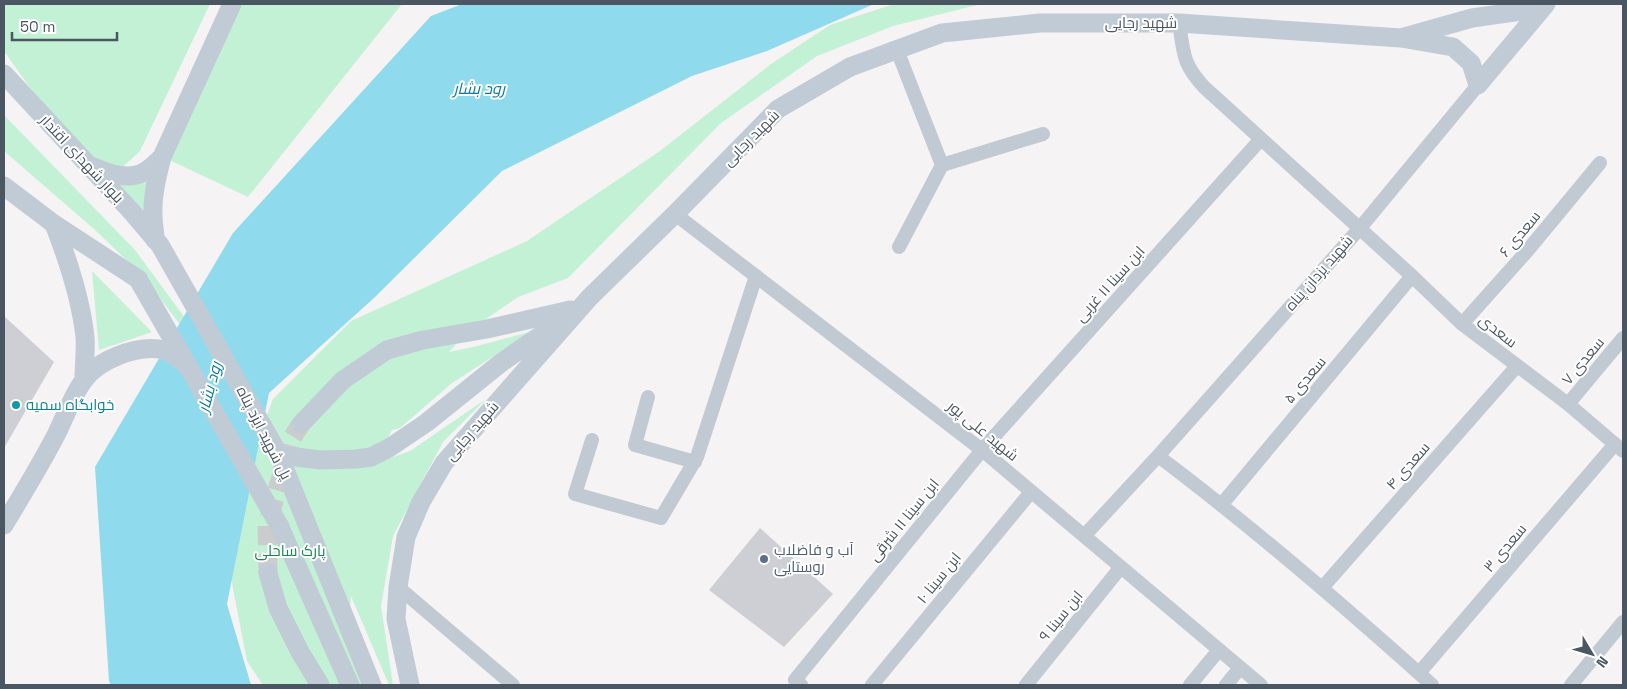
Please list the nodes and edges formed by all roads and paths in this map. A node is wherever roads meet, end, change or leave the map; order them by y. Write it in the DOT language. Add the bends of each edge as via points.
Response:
graph roads {
  1 [pos="232,4"];
  2 [pos="1544,6"];
  3 [pos="1179,23"];
  4 [pos="1401,38"];
  5 [pos="897,50"];
  6 [pos="4,74"];
  7 [pos="1478,85"];
  8 [pos="1043,134"];
  9 [pos="1261,139"];
  10 [pos="162,157"];
  11 [pos="1600,163"];
  12 [pos="88,165"];
  13 [pos="942,165"];
  14 [pos="4,186"];
  15 [pos="675,214"];
  16 [pos="54,224"];
  17 [pos="1360,228"];
  18 [pos="158,242"];
  19 [pos="899,247"];
  20 [pos="756,276"];
  21 [pos="1412,276"];
  22 [pos="581,308"];
  23 [pos="1462,324"];
  24 [pos="1623,338"];
  25 [pos="1517,366"];
  26 [pos="188,367"];
  27 [pos="84,379"];
  28 [pos="648,397"];
  29 [pos="1568,404"];
  30 [pos="301,424"];
  31 [pos="592,440"];
  32 [pos="1619,447"];
  33 [pos="276,450"];
  34 [pos="982,450"];
  35 [pos="1158,456"];
  36 [pos="694,462"];
  37 [pos="1031,492"];
  38 [pos="1222,504"];
  39 [pos="4,525"];
  40 [pos="1084,536"];
  41 [pos="1121,567"];
  42 [pos="268,573"];
  43 [pos="398,587"];
  44 [pos="1322,588"];
  45 [pos="1623,622"];
  46 [pos="1219,650"];
  47 [pos="1240,668"];
  48 [pos="1419,673"];
  49 [pos="798,682"];
  50 [pos="320,685"];
  51 [pos="350,685"];
  52 [pos="372,685"];
  53 [pos="410,685"];
  54 [pos="513,685"];
  55 [pos="872,685"];
  56 [pos="1026,685"];
  57 [pos="1190,685"];
  58 [pos="1226,685"];
  59 [pos="1261,685"];
  60 [pos="1432,685"];
  61 [pos="1571,685"];
  1 -- 10 [label="main road"];
  2 -- 4 [label="main road" via="1472,18"];
  2 -- 7 [label="main road, شهید یزدان پناه"];
  3 -- 4 [label="main road, شهید رجایی"];
  3 -- 5 [label="main road, شهید رجایی" via="1040,23 942,33"];
  3 -- 9 [label="street, سعدی" via="1185,60 1191,73"];
  4 -- 7 [label="main road" via="1453,47 1471,63"];
  5 -- 13 [label="street"];
  5 -- 15 [label="main road, شهید رجایی" via="850,67 778,110"];
  6 -- 12 [label="main road, بلوار شهدای اقتدار"];
  7 -- 17 [label="street, شهید یزدان پناه"];
  8 -- 13 [label="street"];
  9 -- 17 [label="street, سعدی"];
  9 -- 34 [label="street, ابن سینا ۱۱ غربی"];
  10 -- 12 [label="main road" via="144,172 128,176 107,173"];
  10 -- 18 [label="main road" via="153,216"];
  11 -- 23 [label="street, سعدی ۶"];
  12 -- 18 [label="main road, بلوار شهدای اقتدار"];
  13 -- 19 [label="street"];
  14 -- 16 [label="main road"];
  15 -- 20 [label="street, شهید علی پور"];
  15 -- 22 [label="main road, شهید رجایی"];
  16 -- 26 [label="main road, پل شهید ایزد پناه, bridge" via="138,279"];
  16 -- 27 [label="main road" via="63,247 85,337"];
  17 -- 21 [label="street, سعدی"];
  17 -- 35 [label="street, شهید یزدان پناه"];
  18 -- 33 [label="main road, پل شهید ایزد پناه"];
  20 -- 34 [label="street, شهید علی پور"];
  20 -- 36 [label="street"];
  21 -- 23 [label="street, سعدی"];
  21 -- 38 [label="street, سعدی ۵"];
  22 -- 30 [label="main road" via="387,350 343,380"];
  22 -- 33 [label="main road" via="502,362 426,423 371,457 321,460"];
  22 -- 43 [label="main road, شهید رجایی" via="444,463 421,502 406,537"];
  23 -- 25 [label="street, سعدی"];
  24 -- 29 [label="street, سعدی ۷"];
  25 -- 29 [label="street, سعدی"];
  25 -- 44 [label="street, سعدی ۴"];
  26 -- 27 [label="main road" via="176,356 160,349 143,349 124,353 102,364"];
  26 -- 51 [label="main road, پل شهید ایزد پناه, bridge" via="279,525"];
  27 -- 39 [label="main road" via="52,443"];
  28 -- 36 [label="street" via="635,445"];
  29 -- 32 [label="street, سعدی"];
  31 -- 36 [label="street" via="575,494 661,518"];
  32 -- 48 [label="street, سعدی ۳"];
  33 -- 52 [label="main road, پل شهید ایزد پناه"];
  34 -- 37 [label="street, شهید علی پور"];
  34 -- 49 [label="street, ابن سینا ۱۱ شرقی"];
  35 -- 38 [label="street"];
  35 -- 40 [label="street, شهید یزدان پناه"];
  37 -- 40 [label="street, شهید علی پور"];
  37 -- 55 [label="street, ابن سینا ۱۰"];
  38 -- 44 [label="street"];
  40 -- 41 [label="street, شهید علی پور"];
  41 -- 46 [label="street, شهید علی پور"];
  41 -- 56 [label="street, ابن سینا ۹"];
  42 -- 50 [label="main road" via="278,608"];
  43 -- 53 [label="main road, شهید رجایی" via="396,619"];
  43 -- 54 [label="street"];
  44 -- 48 [label="street"];
  45 -- 61 [label="street"];
  46 -- 47 [label="street, شهید علی پور"];
  46 -- 57 [label="street"];
  47 -- 58 [label="street"];
  47 -- 59 [label="street, شهید علی پور"];
  48 -- 60 [label="street"];
}
